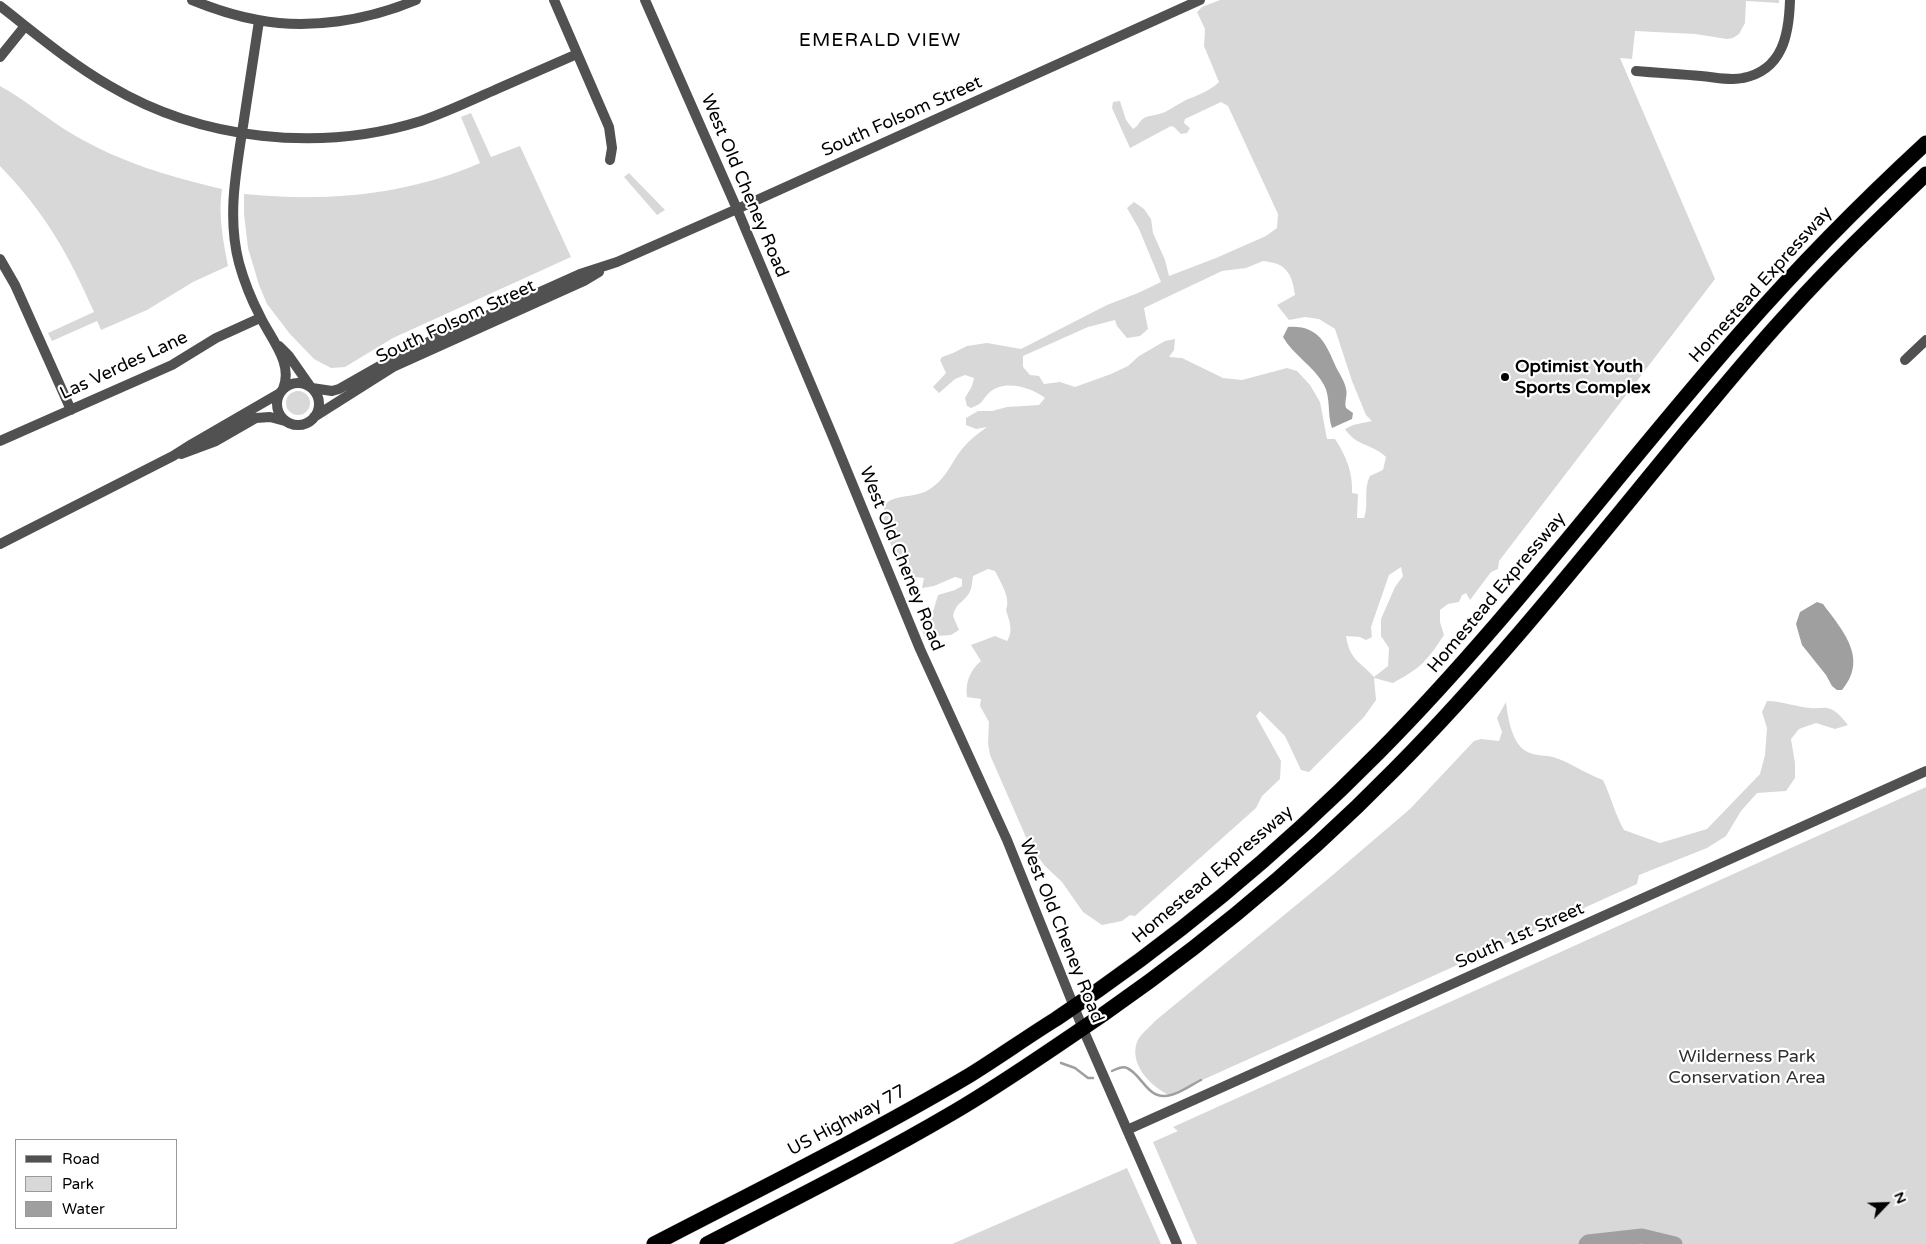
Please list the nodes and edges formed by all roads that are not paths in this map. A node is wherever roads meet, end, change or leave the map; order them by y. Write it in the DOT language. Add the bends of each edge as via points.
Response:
graph roads {
  1 [pos="192,0"];
  2 [pos="416,0"];
  3 [pos="554,0"];
  4 [pos="645,0"];
  5 [pos="1200,0"];
  6 [pos="1790,0"];
  7 [pos="0,6"];
  8 [pos="260,21"];
  9 [pos="25,26"];
  10 [pos="577,54"];
  11 [pos="0,57"];
  12 [pos="1636,71"];
  13 [pos="242,133"];
  14 [pos="1926,143"];
  15 [pos="610,160"];
  16 [pos="1926,174"];
  17 [pos="737,209"];
  18 [pos="0,259"];
  19 [pos="616,262"];
  20 [pos="260,318"];
  21 [pos="1926,340"];
  22 [pos="276,344"];
  23 [pos="1905,360"];
  24 [pos="311,387"];
  25 [pos="281,391"];
  26 [pos="71,410"];
  27 [pos="314,418"];
  28 [pos="287,422"];
  29 [pos="0,441"];
  30 [pos="173,456"];
  31 [pos="0,544"];
  32 [pos="1926,771"];
  33 [pos="1074,1006"];
  34 [pos="1052,1021"];
  35 [pos="1083,1029"];
  36 [pos="1127,1130"];
  37 [pos="654,1244"];
  38 [pos="707,1244"];
  39 [pos="1177,1244"];
  1 -- 8 [label="street"];
  2 -- 8 [label="street" via="374,14 337,21"];
  3 -- 10 [label="street"];
  4 -- 17 [label="street, West Old Cheney Road"];
  5 -- 17 [label="street, South Folsom Street"];
  6 -- 12 [label="street" via="1785,42 1773,62 1753,76 1732,79"];
  7 -- 9 [label="street"];
  8 -- 13 [label="street"];
  9 -- 11 [label="street"];
  9 -- 13 [label="street" via="90,75 132,98 175,116"];
  10 -- 13 [label="street" via="440,114 380,131 326,138"];
  10 -- 15 [label="street" via="608,127 612,148"];
  13 -- 20 [label="street" via="232,211 239,261"];
  14 -- 33 [label="highway, Homestead Expressway" via="1872,193 1775,294 1472,653 1377,755 1277,849 1211,905"];
  16 -- 35 [label="highway" via="1785,316 1518,634 1393,771 1233,916"];
  17 -- 19 [label="street, South Folsom Street"];
  17 -- 33 [label="street, West Old Cheney Road" via="895,590 1010,849"];
  18 -- 26 [label="street" via="15,285"];
  19 -- 24 [label="street, South Folsom Street" via="580,274 396,356 340,389 328,391"];
  19 -- 27 [label="street, South Folsom Street" via="584,281 393,366"];
  20 -- 22 [label="street"];
  20 -- 26 [label="street, Las Verdes Lane" via="216,338 172,365"];
  21 -- 23 [label="street"];
  22 -- 24 [label="street" via="289,356"];
  22 -- 25 [label="street" via="286,370"];
  24 -- 25 [label="street" via="293,383"];
  24 -- 27 [label="street" via="319,406"];
  25 -- 28 [label="street" via="277,406"];
  25 -- 30 [label="street"];
  26 -- 29 [label="street, Las Verdes Lane"];
  27 -- 28 [label="street" via="301,424"];
  28 -- 30 [label="street" via="270,417 256,418 216,441"];
  30 -- 31 [label="street"];
  32 -- 36 [label="street, South 1st Street"];
  33 -- 34 [label="highway, Homestead Expressway"];
  33 -- 35 [label="street, West Old Cheney Road"];
  34 -- 37 [label="highway, US Highway 77" via="921,1103"];
  35 -- 36 [label="street, West Old Cheney Road"];
  35 -- 38 [label="highway" via="950,1115"];
  36 -- 39 [label="street, West Old Cheney Road"];
}
